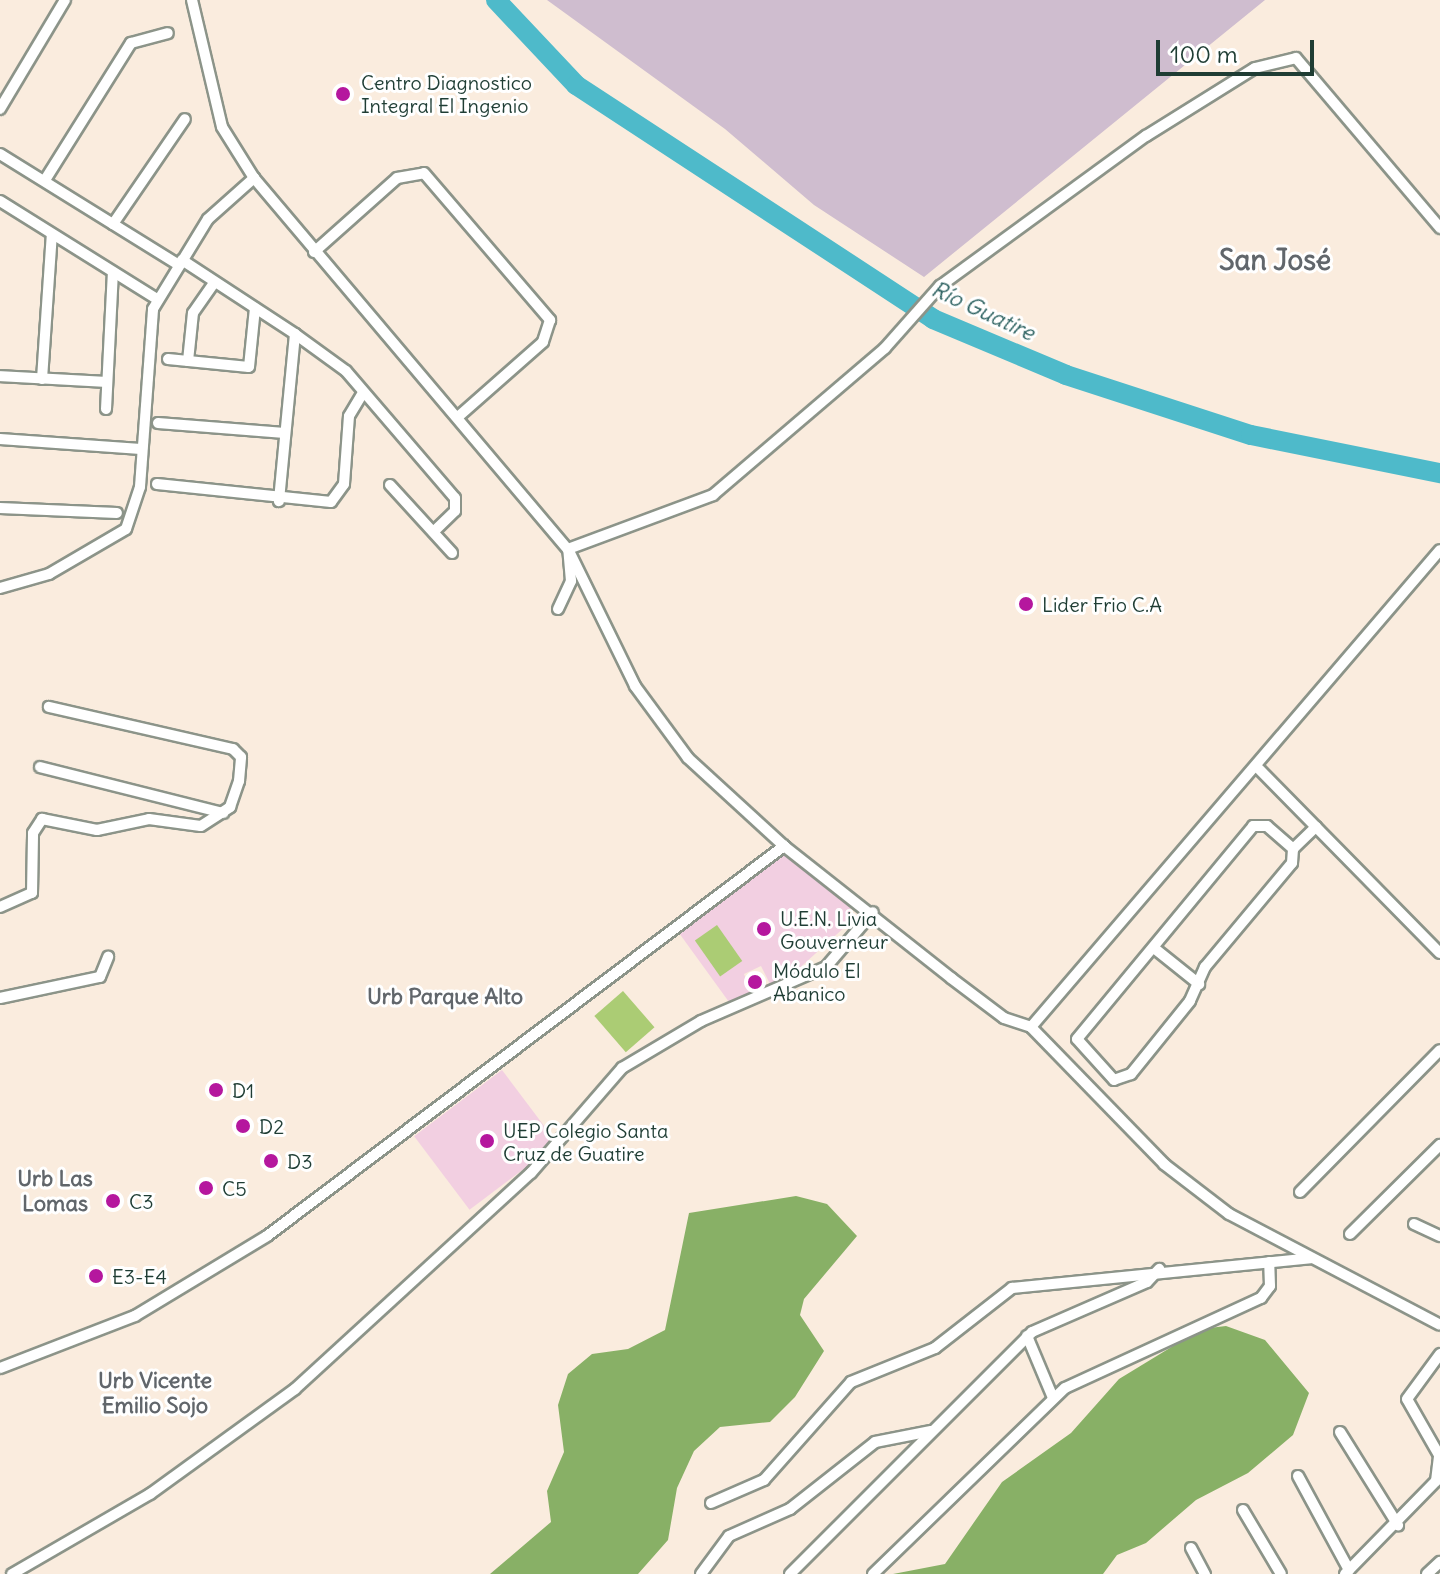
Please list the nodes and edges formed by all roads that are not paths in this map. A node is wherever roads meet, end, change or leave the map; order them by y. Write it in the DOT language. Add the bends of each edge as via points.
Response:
graph roads {
  1 [pos="65,0"];
  2 [pos="192,0"];
  3 [pos="168,33"];
  4 [pos="0,109"];
  5 [pos="185,119"];
  6 [pos="0,154"];
  7 [pos="254,178"];
  8 [pos="45,180"];
  9 [pos="1,205"];
  10 [pos="113,224"];
  11 [pos="1440,228"];
  12 [pos="52,234"];
  13 [pos="314,252"];
  14 [pos="181,262"];
  15 [pos="113,272"];
  16 [pos="214,283"];
  17 [pos="157,299"];
  18 [pos="255,308"];
  19 [pos="295,334"];
  20 [pos="168,359"];
  21 [pos="188,361"];
  22 [pos="0,376"];
  23 [pos="42,379"];
  24 [pos="107,382"];
  25 [pos="363,393"];
  26 [pos="106,409"];
  27 [pos="459,416"];
  28 [pos="158,423"];
  29 [pos="285,433"];
  30 [pos="0,439"];
  31 [pos="141,449"];
  32 [pos="157,484"];
  33 [pos="390,485"];
  34 [pos="279,501"];
  35 [pos="0,508"];
  36 [pos="117,513"];
  37 [pos="433,532"];
  38 [pos="568,549"];
  39 [pos="1440,550"];
  40 [pos="452,553"];
  41 [pos="0,588"];
  42 [pos="558,609"];
  43 [pos="49,707"];
  44 [pos="40,767"];
  45 [pos="1259,769"];
  46 [pos="223,813"];
  47 [pos="1316,827"];
  48 [pos="784,846"];
  49 [pos="1293,849"];
  50 [pos="0,907"];
  51 [pos="873,912"];
  52 [pos="1154,948"];
  53 [pos="1440,953"];
  54 [pos="108,957"];
  55 [pos="1199,984"];
  56 [pos="0,998"];
  57 [pos="1031,1027"];
  58 [pos="1440,1050"];
  59 [pos="1440,1145"];
  60 [pos="1300,1192"];
  61 [pos="1414,1224"];
  62 [pos="1350,1234"];
  63 [pos="1440,1236"];
  64 [pos="1312,1258"];
  65 [pos="1269,1262"];
  66 [pos="1159,1268"];
  67 [pos="1440,1325"];
  68 [pos="1027,1336"];
  69 [pos="1440,1354"];
  70 [pos="0,1368"];
  71 [pos="1053,1398"];
  72 [pos="931,1431"];
  73 [pos="1340,1432"];
  74 [pos="1298,1476"];
  75 [pos="711,1503"];
  76 [pos="1243,1510"];
  77 [pos="1398,1525"];
  78 [pos="1191,1548"];
  79 [pos="1440,1562"];
  80 [pos="31,1569"];
  81 [pos="1347,1572"];
  82 [pos="12,1574"];
  83 [pos="701,1574"];
  84 [pos="790,1574"];
  85 [pos="873,1574"];
  86 [pos="1205,1574"];
  87 [pos="1281,1574"];
  88 [pos="1427,1574"];
  1 -- 4 [label="street"];
  2 -- 7 [label="street" via="222,127"];
  3 -- 8 [label="street" via="131,43"];
  5 -- 10 [label="street" via="175,124"];
  6 -- 8 [label="street"];
  7 -- 13 [label="street"];
  7 -- 14 [label="street" via="208,219"];
  8 -- 10 [label="street"];
  9 -- 12 [label="street"];
  10 -- 14 [label="street"];
  11 -- 38 [label="street" via="1296,58 1255,68 1146,136 930,295 908,323 713,495"];
  12 -- 15 [label="street"];
  12 -- 23 [label="street"];
  13 -- 27 [label="street"];
  13 -- 27 [label="street" via="397,178 424,173 550,320 543,342"];
  14 -- 16 [label="street"];
  14 -- 17 [label="street"];
  15 -- 17 [label="street"];
  15 -- 24 [label="street"];
  16 -- 18 [label="street"];
  16 -- 21 [label="street" via="193,313"];
  17 -- 31 [label="street"];
  18 -- 19 [label="street"];
  18 -- 21 [label="street" via="249,367"];
  19 -- 25 [label="street" via="335,360"];
  19 -- 29 [label="street"];
  20 -- 21 [label="street"];
  22 -- 23 [label="street"];
  23 -- 24 [label="street"];
  24 -- 26 [label="street"];
  25 -- 34 [label="street" via="349,416 340,494 321,505"];
  25 -- 37 [label="street" via="456,500 455,511"];
  27 -- 38 [label="street"];
  28 -- 29 [label="street"];
  29 -- 34 [label="street"];
  30 -- 31 [label="street"];
  31 -- 41 [label="street" via="137,500 121,535 49,574"];
  32 -- 34 [label="street"];
  33 -- 37 [label="street"];
  35 -- 36 [label="street"];
  37 -- 40 [label="street"];
  38 -- 42 [label="street" via="571,581"];
  38 -- 48 [label="street" via="647,705 688,758"];
  39 -- 45 [label="street"];
  43 -- 46 [label="street" via="235,750 240,774"];
  44 -- 46 [label="street"];
  45 -- 47 [label="street"];
  45 -- 57 [label="street"];
  46 -- 50 [label="street" via="201,826 149,819 104,830 42,819 33,833 32,893"];
  47 -- 49 [label="street"];
  47 -- 53 [label="street"];
  48 -- 51 [label="street"];
  48 -- 70 [label="street" via="267,1236 135,1316"];
  49 -- 52 [label="street" via="1267,826 1253,826"];
  49 -- 55 [label="street" via="1287,870"];
  51 -- 57 [label="street" via="1004,1018"];
  51 -- 80 [label="street" via="826,967 701,1021 622,1068 540,1164 295,1389 150,1494"];
  52 -- 55 [label="street"];
  52 -- 55 [label="street" via="1077,1039 1109,1077 1131,1074"];
  54 -- 56 [label="street" via="100,977"];
  57 -- 64 [label="street" via="1164,1164 1229,1214"];
  58 -- 60 [label="street"];
  59 -- 62 [label="street"];
  61 -- 63 [label="street"];
  64 -- 65 [label="street"];
  64 -- 67 [label="street"];
  65 -- 66 [label="street"];
  65 -- 71 [label="street" via="1270,1286 1261,1298 1223,1310"];
  66 -- 68 [label="street" via="1147,1282"];
  66 -- 75 [label="street" via="1012,1288 935,1348 851,1382 764,1480"];
  68 -- 71 [label="street"];
  68 -- 72 [label="street"];
  69 -- 77 [label="street" via="1407,1399 1439,1455 1439,1470"];
  71 -- 85 [label="street"];
  72 -- 83 [label="street" via="875,1442 790,1509 729,1536"];
  72 -- 84 [label="street"];
  73 -- 77 [label="street"];
  74 -- 81 [label="street"];
  76 -- 87 [label="street"];
  77 -- 81 [label="street"];
  78 -- 86 [label="street"];
  79 -- 88 [label="street"];
  80 -- 82 [label="street"];
}
